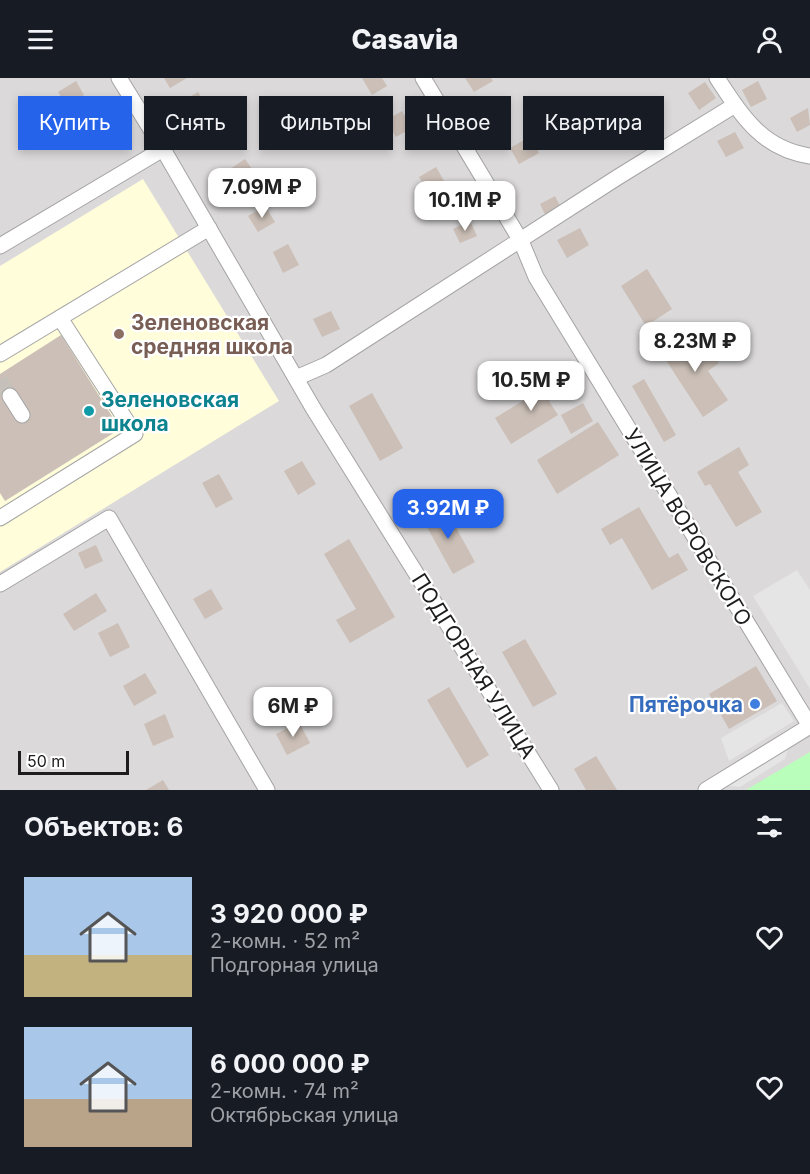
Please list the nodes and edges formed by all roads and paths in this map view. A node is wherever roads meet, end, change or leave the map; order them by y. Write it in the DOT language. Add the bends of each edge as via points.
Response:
graph roads {
  1 [pos="119,78"];
  2 [pos="423,78"];
  3 [pos="717,78"];
  4 [pos="735,105"];
  5 [pos="144,118"];
  6 [pos="161,150"];
  7 [pos="164,150"];
  8 [pos="810,156"];
  9 [pos="209,228"];
  10 [pos="521,241"];
  11 [pos="0,246"];
  12 [pos="60,318"];
  13 [pos="0,354"];
  14 [pos="296,378"];
  15 [pos="10,396"];
  16 [pos="22,415"];
  17 [pos="0,518"];
  18 [pos="0,584"];
  19 [pos="810,726"];
  20 [pos="267,790"];
  21 [pos="551,790"];
  22 [pos="706,790"];
  1 -- 5 [label="street, ПОДГОРНАЯ УЛИЦА"];
  2 -- 10 [label="street, УЛИЦА ВОРОВСКОГО"];
  3 -- 4 [label="street"];
  4 -- 8 [label="street" via="776,146"];
  4 -- 10 [label="street"];
  6 -- 11 [label="street"];
  7 -- 9 [label="street, ПОДГОРНАЯ УЛИЦА"];
  9 -- 12 [label="street"];
  9 -- 14 [label="street, ПОДГОРНАЯ УЛИЦА"];
  10 -- 14 [label="street" via="326,364"];
  10 -- 19 [label="street, УЛИЦА ВОРОВСКОГО" via="536,278"];
  12 -- 13 [label="street"];
  12 -- 17 [label="street" via="135,434"];
  14 -- 21 [label="street, ПОДГОРНАЯ УЛИЦА"];
  15 -- 16 [label="street"];
  18 -- 20 [label="street" via="110,518"];
  19 -- 22 [label="street"];
}
